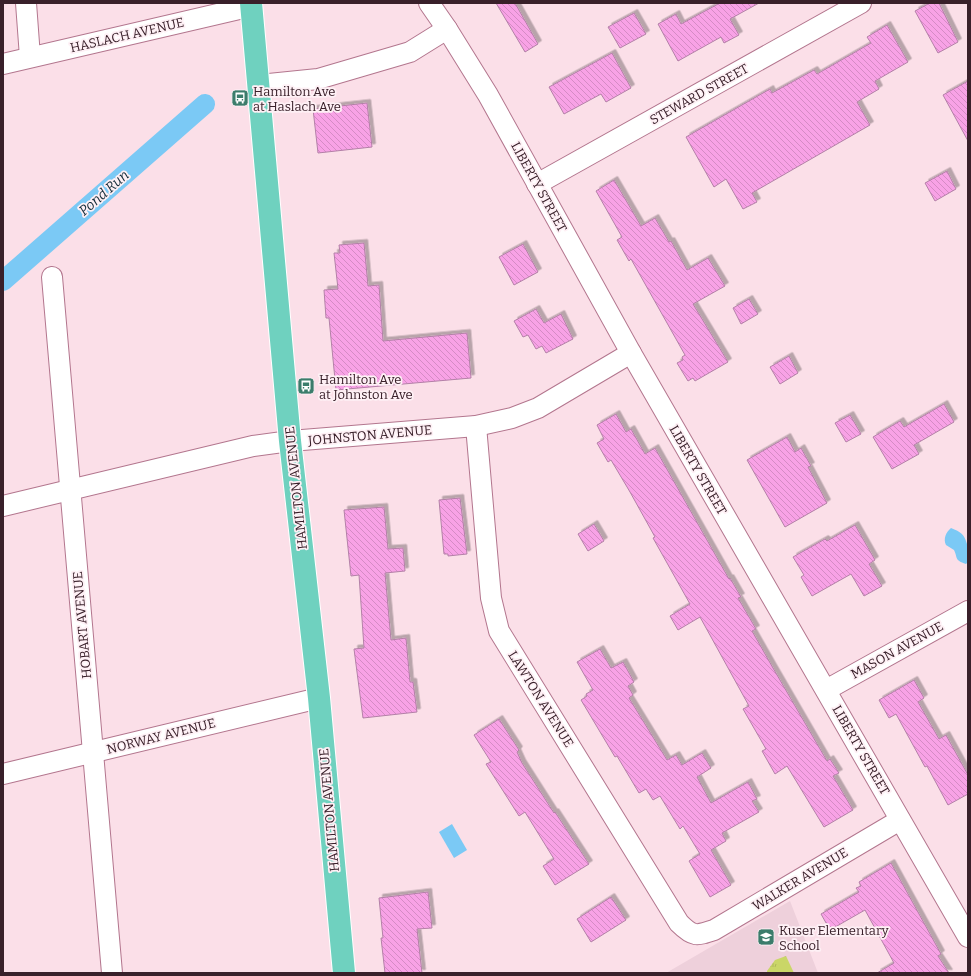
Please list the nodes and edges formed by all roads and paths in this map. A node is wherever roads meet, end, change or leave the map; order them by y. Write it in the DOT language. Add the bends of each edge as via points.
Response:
graph roads {
  1 [pos="26,3"];
  2 [pos="428,3"];
  3 [pos="861,3"];
  4 [pos="252,5"];
  5 [pos="447,29"];
  6 [pos="30,57"];
  7 [pos="3,64"];
  8 [pos="259,85"];
  9 [pos="537,184"];
  10 [pos="52,277"];
  11 [pos="631,353"];
  12 [pos="476,426"];
  13 [pos="290,441"];
  14 [pos="71,490"];
  15 [pos="3,506"];
  16 [pos="968,611"];
  17 [pos="826,690"];
  18 [pos="319,698"];
  19 [pos="93,752"];
  20 [pos="3,774"];
  21 [pos="900,820"];
  22 [pos="698,935"];
  23 [pos="968,937"];
  24 [pos="112,973"];
  25 [pos="344,973"];
  1 -- 6 [label="street"];
  2 -- 5 [label="street, LIBERTY STREET"];
  3 -- 9 [label="street, STEWARD STREET"];
  4 -- 6 [label="street, HASLACH AVENUE"];
  4 -- 8 [label="main road, HAMILTON AVENUE"];
  5 -- 8 [label="street" via="410,52 318,79"];
  5 -- 9 [label="street, LIBERTY STREET" via="488,95"];
  6 -- 7 [label="street, HASLACH AVENUE"];
  8 -- 13 [label="main road, HAMILTON AVENUE"];
  9 -- 11 [label="street, LIBERTY STREET"];
  10 -- 14 [label="street, HOBART AVENUE"];
  11 -- 12 [label="street, JOHNSTON AVENUE" via="538,408 512,418"];
  11 -- 17 [label="street, LIBERTY STREET"];
  12 -- 13 [label="street, JOHNSTON AVENUE"];
  12 -- 22 [label="street, LAWTON AVENUE" via="492,598 499,631 678,923 687,932"];
  13 -- 14 [label="street, JOHNSTON AVENUE" via="253,446"];
  13 -- 18 [label="main road, HAMILTON AVENUE"];
  14 -- 15 [label="street, JOHNSTON AVENUE"];
  14 -- 19 [label="street, HOBART AVENUE"];
  16 -- 17 [label="street, MASON AVENUE"];
  17 -- 21 [label="street, LIBERTY STREET"];
  18 -- 19 [label="street, NORWAY AVENUE"];
  18 -- 25 [label="main road, HAMILTON AVENUE"];
  19 -- 20 [label="street, NORWAY AVENUE"];
  19 -- 24 [label="street, HOBART AVENUE"];
  21 -- 22 [label="street, WALKER AVENUE" via="714,930"];
  21 -- 23 [label="street, LIBERTY STREET"];
}
